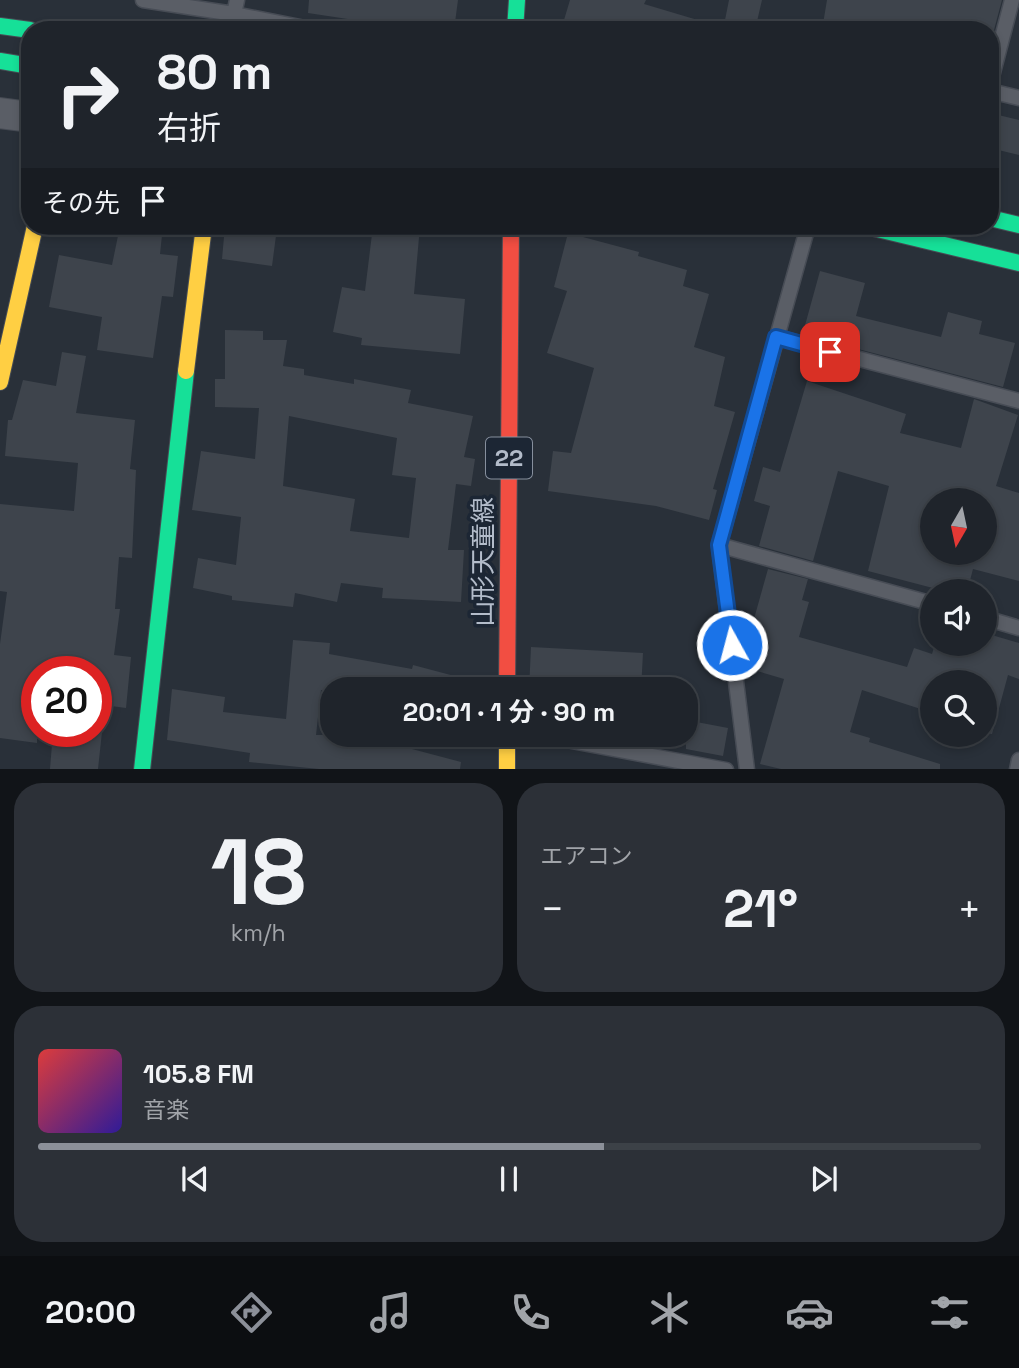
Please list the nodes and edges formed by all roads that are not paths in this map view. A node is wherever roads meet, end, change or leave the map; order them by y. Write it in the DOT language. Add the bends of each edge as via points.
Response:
graph roads {
  1 [pos="143,0"];
  2 [pos="517,0"];
  3 [pos="1012,0"];
  4 [pos="235,7"];
  5 [pos="284,21"];
  6 [pos="516,21"];
  7 [pos="0,26"];
  8 [pos="21,29"];
  9 [pos="999,50"];
  10 [pos="0,61"];
  11 [pos="21,64"];
  12 [pos="999,93"];
  13 [pos="1019,98"];
  14 [pos="0,113"];
  15 [pos="21,116"];
  16 [pos="999,220"];
  17 [pos="1019,225"];
  18 [pos="33,235"];
  19 [pos="203,235"];
  20 [pos="511,235"];
  21 [pos="805,235"];
  22 [pos="902,235"];
  23 [pos="1019,263"];
  24 [pos="776,337"];
  25 [pos="0,382"];
  26 [pos="1019,401"];
  27 [pos="719,545"];
  28 [pos="920,600"];
  29 [pos="997,622"];
  30 [pos="1019,628"];
  31 [pos="507,677"];
  32 [pos="507,747"];
  33 [pos="606,747"];
  34 [pos="1019,760"];
  35 [pos="142,769"];
  36 [pos="507,769"];
  37 [pos="726,769"];
  38 [pos="747,769"];
  39 [pos="1017,769"];
  1 -- 4 [label="lane"];
  2 -- 6 [label="main road"];
  3 -- 9 [label="lane"];
  4 -- 5 [label="lane"];
  7 -- 8 [label="main road"];
  10 -- 11 [label="main road"];
  12 -- 13 [label="lane"];
  14 -- 15 [label="street"];
  16 -- 17 [label="main road"];
  18 -- 25 [label="main road"];
  19 -- 35 [label="main road"];
  20 -- 31 [label="main road, 山形天童線 / 22"];
  21 -- 24 [label="lane"];
  22 -- 23 [label="main road"];
  24 -- 26 [label="lane"];
  24 -- 27 [label="lane"];
  27 -- 28 [label="lane"];
  27 -- 38 [label="lane"];
  29 -- 30 [label="lane"];
  32 -- 36 [label="main road"];
  33 -- 37 [label="lane"];
  34 -- 39 [label="lane"];
}
